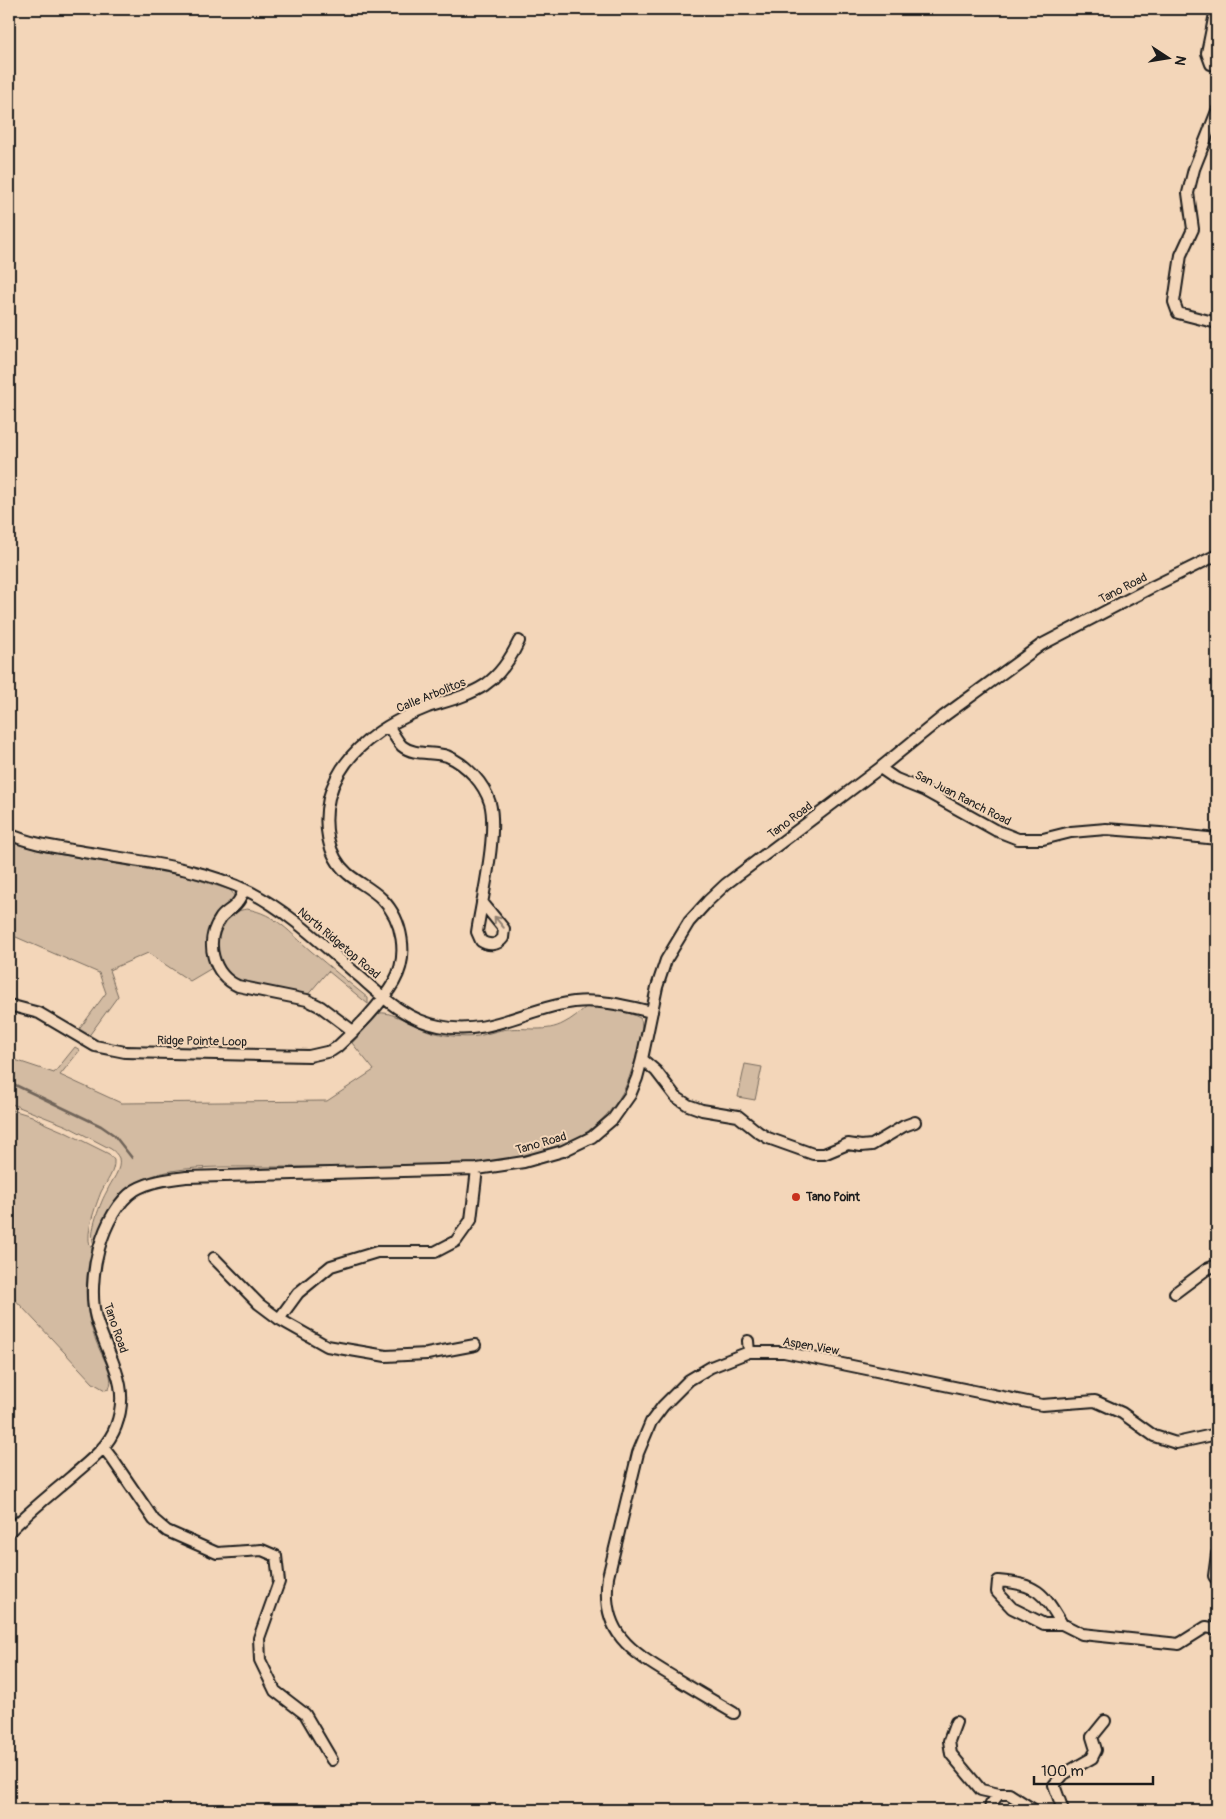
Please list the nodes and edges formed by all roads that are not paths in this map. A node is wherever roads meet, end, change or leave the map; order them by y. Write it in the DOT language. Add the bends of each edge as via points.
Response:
graph roads {
  1 [pos="1216,9"];
  2 [pos="1217,66"];
  3 [pos="1217,111"];
  4 [pos="1217,323"];
  5 [pos="1217,555"];
  6 [pos="520,641"];
  7 [pos="389,727"];
  8 [pos="880,768"];
  9 [pos="9,834"];
  10 [pos="1217,840"];
  11 [pos="244,889"];
  12 [pos="482,902"];
  13 [pos="383,998"];
  14 [pos="9,1005"];
  15 [pos="652,1012"];
  16 [pos="353,1031"];
  17 [pos="642,1059"];
  18 [pos="915,1122"];
  19 [pos="477,1169"];
  20 [pos="214,1258"];
  21 [pos="1217,1265"];
  22 [pos="1176,1292"];
  23 [pos="279,1320"];
  24 [pos="748,1341"];
  25 [pos="475,1345"];
  26 [pos="750,1352"];
  27 [pos="1217,1434"];
  28 [pos="103,1447"];
  29 [pos="9,1532"];
  30 [pos="1217,1554"];
  31 [pos="1217,1580"];
  32 [pos="1062,1624"];
  33 [pos="1217,1629"];
  34 [pos="734,1714"];
  35 [pos="1105,1721"];
  36 [pos="956,1722"];
  37 [pos="332,1760"];
  38 [pos="998,1794"];
  39 [pos="990,1810"];
  40 [pos="1034,1810"];
  41 [pos="1063,1810"];
  1 -- 2 [label="street" via="1207,53 1211,64"];
  3 -- 4 [label="street" via="1188,193 1193,229 1182,255 1174,302 1178,313"];
  5 -- 8 [label="street, Tano Road" via="1041,645"];
  6 -- 7 [label="street, Calle Arbolitos" via="504,666 484,685"];
  7 -- 12 [label="street" via="407,748 442,755 463,766 486,794 492,826"];
  7 -- 13 [label="street, Calle Arbolitos" via="362,745 345,763 333,786 326,822 330,845 341,866 381,898 398,921 402,958 394,982"];
  8 -- 10 [label="street, San Juan Ranch Road" via="995,830 1018,839 1043,839 1071,832 1106,829"];
  8 -- 15 [label="street, Tano Road" via="708,901 682,932 666,960"];
  9 -- 11 [label="street, North Ridgetop Road" via="44,845 196,872"];
  11 -- 13 [label="street, North Ridgetop Road" via="286,915"];
  11 -- 16 [label="street" via="237,904 220,918 212,937 216,967 238,986 307,1000"];
  13 -- 15 [label="street, North Ridgetop Road" via="415,1019 459,1029 493,1026 574,1002 602,1002"];
  13 -- 16 [label="street, Ridge Pointe Loop"];
  14 -- 16 [label="street, Ridge Pointe Loop" via="39,1013 95,1046 125,1052 308,1056 331,1051"];
  15 -- 17 [label="street, Tano Road"];
  17 -- 18 [label="street" via="676,1097 688,1105 738,1116 768,1138 813,1154 824,1154 848,1144 872,1145"];
  17 -- 19 [label="street, Tano Road" via="625,1102 613,1119 592,1137 558,1153"];
  19 -- 23 [label="street" via="471,1220 456,1241 435,1252 377,1252 331,1266 298,1293"];
  19 -- 28 [label="street, Tano Road" via="186,1177 157,1181 133,1191 119,1204 110,1220 99,1249 94,1280 96,1319 117,1370 122,1394 116,1426"];
  20 -- 23 [label="street"];
  21 -- 22 [label="street"];
  23 -- 25 [label="street" via="327,1346 386,1356 427,1354"];
  24 -- 26 [label="street"];
  26 -- 27 [label="street, Aspen View" via="784,1352 1042,1405 1095,1401 1122,1413 1154,1436 1176,1443"];
  26 -- 34 [label="street, Aspen View" via="689,1380 651,1422 636,1462 607,1587 613,1624 633,1651"];
  28 -- 29 [label="street, Tano Road"];
  28 -- 37 [label="street" via="154,1520 167,1531 217,1553 262,1550 276,1556 279,1582 259,1638 260,1660 275,1690 305,1714"];
  30 -- 31 [label="street" via="1214,1576"];
  32 -- 32 [label="street" via="1048,1599 1034,1589 998,1581 997,1592 1012,1608 1044,1624"];
  32 -- 33 [label="street" via="1082,1634 1179,1644 1206,1627"];
  35 -- 41 [label="street" via="1092,1737 1096,1750 1092,1758 1064,1774 1054,1784"];
  36 -- 38 [label="street" via="950,1741 951,1754 981,1790"];
  38 -- 39 [label="street"];
  38 -- 40 [label="street" via="1009,1794"];
}
